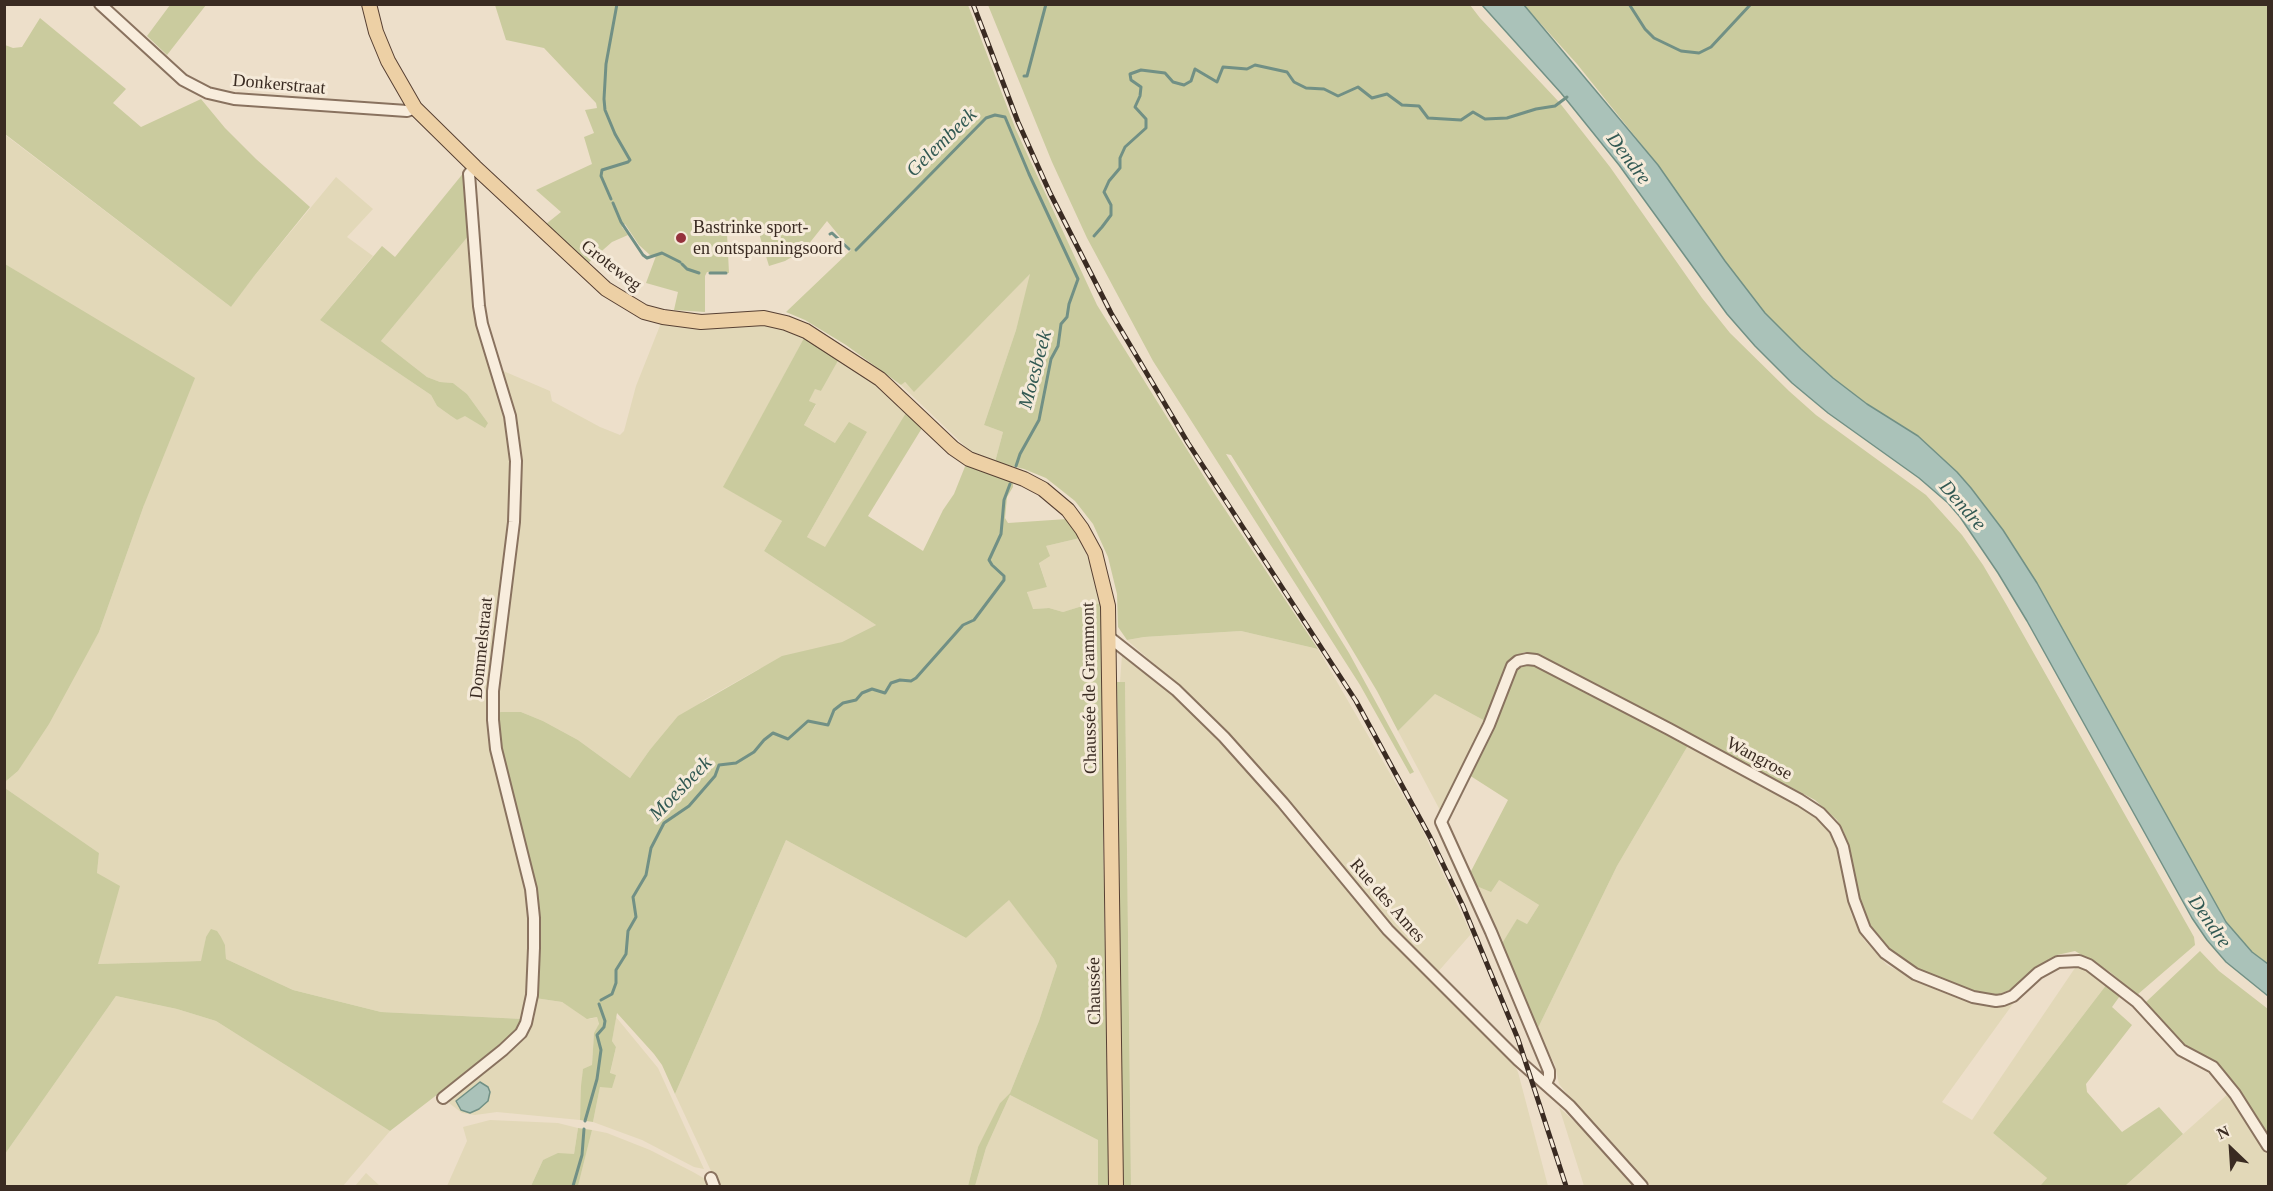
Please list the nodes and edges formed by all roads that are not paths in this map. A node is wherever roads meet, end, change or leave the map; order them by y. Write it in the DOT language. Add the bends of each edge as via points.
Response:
graph roads {
  1 [pos="100,4"];
  2 [pos="369,4"];
  3 [pos="415,108"];
  4 [pos="475,167"];
  5 [pos="1013,475"];
  6 [pos="1109,638"];
  7 [pos="1111,796"];
  8 [pos="1546,1084"];
  9 [pos="443,1098"];
  10 [pos="2268,1146"];
  11 [pos="1116,1186"];
  12 [pos="1642,1186"];
  1 -- 3 [label="street, Donkerstraat" via="183,80 208,93 234,99 407,111"];
  2 -- 3 [label="main road, Groteweg" via="388,62"];
  3 -- 4 [label="main road, Groteweg"];
  4 -- 5 [label="main road, Groteweg" via="583,269 627,304 676,320 764,318 806,331 880,379 953,448 969,459"];
  4 -- 9 [label="street, Dommelstraat" via="469,174 478,306 510,416 516,461 514,522 492,720 531,890 534,948 532,995 521,1033"];
  5 -- 6 [label="main road, Chaussée de Grammont" via="1043,489 1068,510 1082,530 1095,553 1105,587"];
  6 -- 7 [label="main road, Chaussée de Grammont"];
  6 -- 8 [label="street, Rue des Ames" via="1176,690 1224,737 1388,930"];
  7 -- 11 [label="main road, Chaussée"];
  8 -- 10 [label="street, Wangrose" via="1549,1071 1441,822 1489,725 1512,666 1527,659 1536,660 1669,729 1820,813 1835,829 1843,847 1854,900 1865,929 1885,953 1915,974 1973,997 2003,1000 2058,962 2089,966 2137,1002 2181,1050 2213,1067"];
  8 -- 12 [label="street, Rue des Ames"];
}
